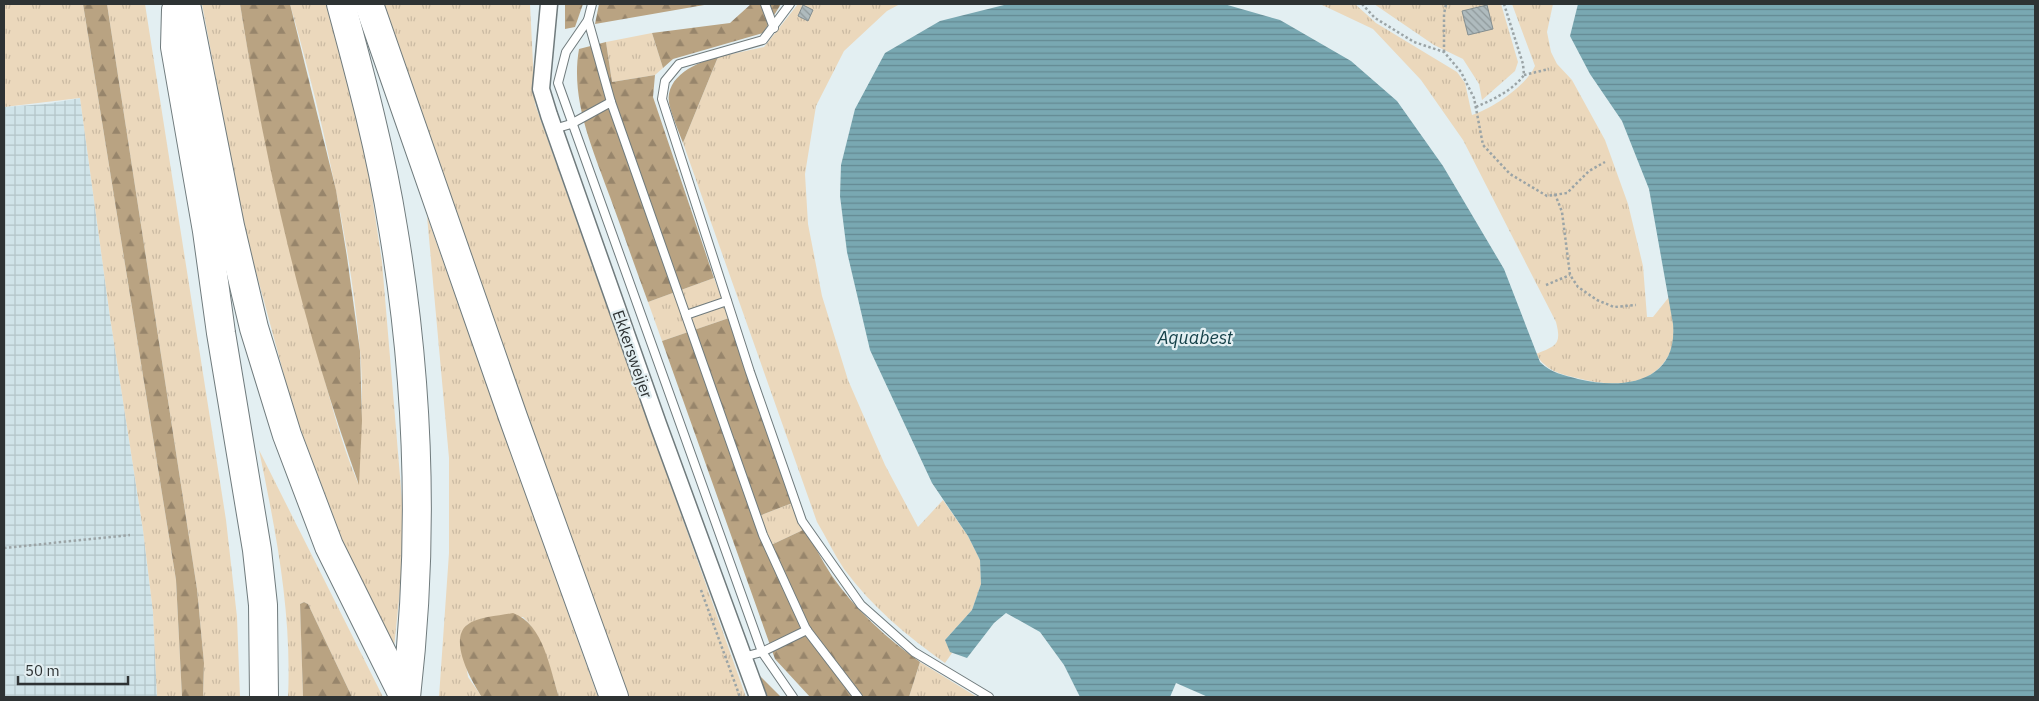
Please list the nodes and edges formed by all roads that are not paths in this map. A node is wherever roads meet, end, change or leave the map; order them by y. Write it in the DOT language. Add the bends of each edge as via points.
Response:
graph roads {
  1 [pos="177,4"];
  2 [pos="186,4"];
  3 [pos="341,4"];
  4 [pos="369,4"];
  5 [pos="549,4"];
  6 [pos="592,4"];
  7 [pos="765,4"];
  8 [pos="790,4"];
  9 [pos="588,20"];
  10 [pos="774,28"];
  11 [pos="610,102"];
  12 [pos="571,124"];
  13 [pos="554,129"];
  14 [pos="727,301"];
  15 [pos="686,315"];
  16 [pos="807,630"];
  17 [pos="762,652"];
  18 [pos="743,657"];
  19 [pos="975,689"];
  20 [pos="264,697"];
  21 [pos="405,697"];
  22 [pos="614,697"];
  23 [pos="758,697"];
  24 [pos="793,697"];
  25 [pos="858,697"];
  26 [pos="972,697"];
  27 [pos="989,697"];
  1 -- 20 [label="highway" via="175,47 257,550 263,606"];
  2 -- 21 [label="highway" via="230,226 254,328 287,436 329,546"];
  3 -- 21 [label="highway" via="366,94 393,227 409,338 415,429 416,577"];
  4 -- 22 [label="highway"];
  5 -- 13 [label="street, Ekkersweijer" via="542,89"];
  6 -- 9 [label="lane"];
  7 -- 10 [label="lane"];
  8 -- 10 [label="lane"];
  9 -- 11 [label="lane"];
  9 -- 12 [label="lane" via="566,52 558,83"];
  10 -- 14 [label="lane" via="764,40 679,64 665,81 663,90 662,99"];
  11 -- 12 [label="lane"];
  11 -- 15 [label="lane"];
  12 -- 13 [label="lane"];
  12 -- 17 [label="lane"];
  13 -- 18 [label="street, Ekkersweijer"];
  14 -- 15 [label="lane"];
  14 -- 19 [label="lane" via="802,521 861,605 914,652"];
  15 -- 16 [label="lane" via="763,535"];
  16 -- 17 [label="lane"];
  16 -- 25 [label="lane"];
  17 -- 18 [label="lane"];
  17 -- 24 [label="lane"];
  18 -- 23 [label="street, Ekkersweijer"];
  19 -- 26 [label="lane"];
  19 -- 27 [label="lane"];
}
